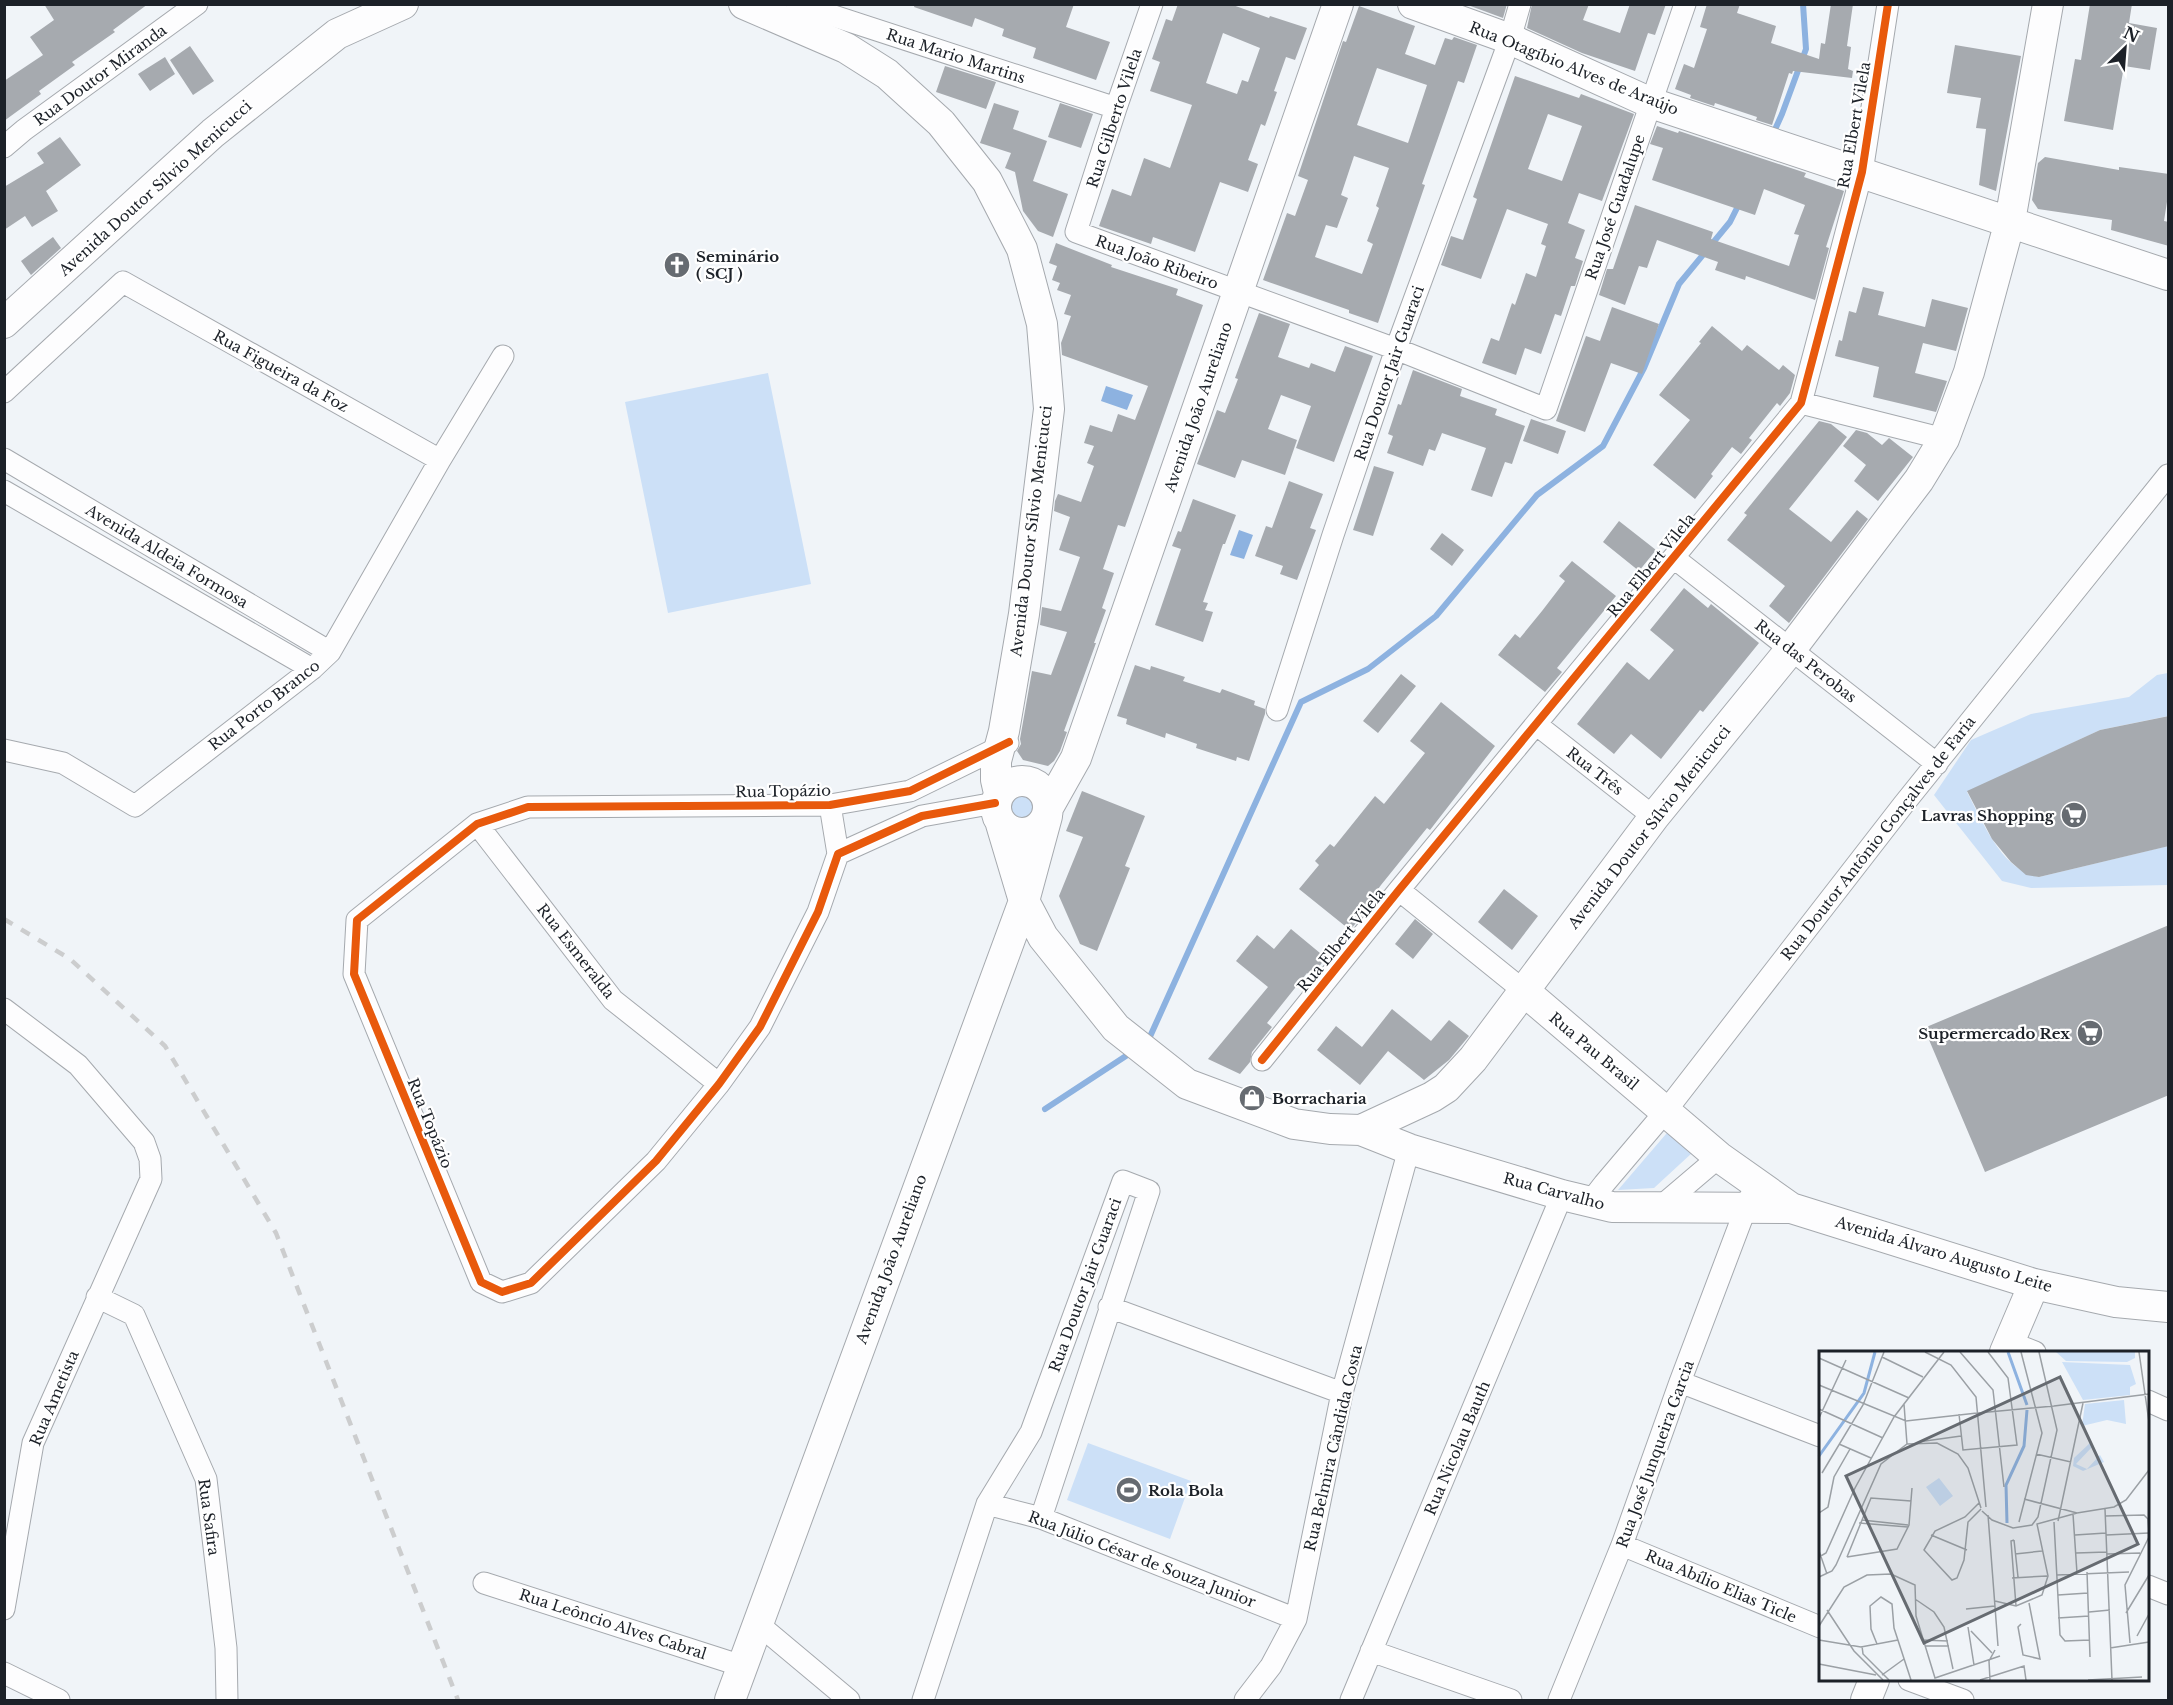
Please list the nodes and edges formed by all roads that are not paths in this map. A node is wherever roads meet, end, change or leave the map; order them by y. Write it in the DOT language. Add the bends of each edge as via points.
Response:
graph roads {
  1 [pos="197,4"];
  2 [pos="403,4"];
  3 [pos="744,4"];
  4 [pos="797,4"];
  5 [pos="1152,4"];
  6 [pos="1338,4"];
  7 [pos="1413,4"];
  8 [pos="1520,4"];
  9 [pos="1685,4"];
  10 [pos="1888,4"];
  11 [pos="2048,4"];
  12 [pos="1510,39"];
  13 [pos="1651,103"];
  14 [pos="1116,108"];
  15 [pos="4,147"];
  16 [pos="1862,172"];
  17 [pos="2010,221"];
  18 [pos="1076,232"];
  19 [pos="2169,275"];
  20 [pos="1238,292"];
  21 [pos="4,323"];
  22 [pos="1396,349"];
  23 [pos="503,356"];
  24 [pos="4,392"];
  25 [pos="1801,403"];
  26 [pos="1546,409"];
  27 [pos="1944,439"];
  28 [pos="440,460"];
  29 [pos="8,469"];
  30 [pos="2169,476"];
  31 [pos="4,491"];
  32 [pos="90,510"];
  33 [pos="77,534"];
  34 [pos="1674,558"];
  35 [pos="181,564"];
  36 [pos="168,587"];
  37 [pos="250,606"];
  38 [pos="238,627"];
  39 [pos="1791,649"];
  40 [pos="330,652"];
  41 [pos="312,669"];
  42 [pos="1277,710"];
  43 [pos="1537,725"];
  44 [pos="1004,740"];
  45 [pos="4,750"];
  46 [pos="1937,764"];
  47 [pos="910,791"];
  48 [pos="1021,801"];
  49 [pos="830,805"];
  50 [pos="922,816"];
  51 [pos="1654,817"];
  52 [pos="477,824"];
  53 [pos="838,854"];
  54 [pos="1399,890"];
  55 [pos="1024,901"];
  56 [pos="1524,991"];
  57 [pos="4,1009"];
  58 [pos="1262,1060"];
  59 [pos="719,1084"];
  60 [pos="1665,1112"];
  61 [pos="1361,1130"];
  62 [pos="1409,1149"];
  63 [pos="1719,1157"];
  64 [pos="1562,1195"];
  65 [pos="1751,1195"];
  66 [pos="1590,1203"];
  67 [pos="1659,1208"];
  68 [pos="1791,1208"];
  69 [pos="2034,1284"];
  70 [pos="97,1297"];
  71 [pos="1109,1307"];
  72 [pos="2169,1307"];
  73 [pos="2016,1349"];
  74 [pos="1680,1382"];
  75 [pos="1342,1393"];
  76 [pos="2149,1401"];
  77 [pos="2169,1410"];
  78 [pos="1819,1435"];
  79 [pos="987,1504"];
  80 [pos="1041,1518"];
  81 [pos="1622,1545"];
  82 [pos="484,1583"];
  83 [pos="2149,1586"];
  84 [pos="2169,1594"];
  85 [pos="4,1609"];
  86 [pos="1296,1619"];
  87 [pos="757,1623"];
  88 [pos="1819,1626"];
  89 [pos="1371,1651"];
  90 [pos="742,1666"];
  91 [pos="4,1673"];
  92 [pos="1874,1681"];
  93 [pos="1912,1681"];
  94 [pos="59,1701"];
  95 [pos="227,1701"];
  96 [pos="730,1701"];
  97 [pos="849,1701"];
  98 [pos="923,1701"];
  99 [pos="1245,1701"];
  100 [pos="1351,1701"];
  101 [pos="1511,1701"];
  102 [pos="1558,1701"];
  103 [pos="1866,1701"];
  104 [pos="1963,1701"];
  1 -- 15 [label="street, Rua Doutor Miranda"];
  2 -- 21 [label="main road, Avenida Doutor Sílvio Menicucci" via="337,34 231,119"];
  3 -- 44 [label="main road, Avenida Doutor Sílvio Menicucci" via="846,48 886,74 940,123 987,181 1022,249 1042,324 1049,409"];
  4 -- 14 [label="street, Rua Mario Martins"];
  5 -- 14 [label="street, Rua Gilberto Vilela"];
  6 -- 20 [label="main road, Avenida João Aureliano"];
  7 -- 12 [label="main road, Rua Otagíbio Alves de Araújo"];
  8 -- 12 [label="street, Rua Doutor Jair Guaraci"];
  9 -- 13 [label="street, Rua José Guadalupe"];
  10 -- 16 [label="street, Rua Elbert Vilela"];
  11 -- 17 [label="main road, Avenida Doutor Sílvio Menicucci"];
  12 -- 13 [label="main road, Rua Otagíbio Alves de Araújo"];
  12 -- 22 [label="street, Rua Doutor Jair Guaraci"];
  13 -- 16 [label="main road, Rua Otagíbio Alves de Araújo"];
  13 -- 26 [label="street, Rua José Guadalupe"];
  14 -- 18 [label="street, Rua Gilberto Vilela"];
  16 -- 17 [label="main road, Rua Otagíbio Alves de Araújo"];
  16 -- 25 [label="street, Rua Elbert Vilela"];
  17 -- 19 [label="main road, Rua Otagíbio Alves de Araújo"];
  17 -- 27 [label="main road, Avenida Doutor Sílvio Menicucci" via="1969,372"];
  18 -- 20 [label="street, Rua João Ribeiro"];
  20 -- 22 [label="street, Rua João Ribeiro"];
  20 -- 48 [label="main road, Avenida João Aureliano" via="1076,758"];
  22 -- 26 [label="street, Rua João Ribeiro"];
  22 -- 42 [label="street, Rua Doutor Jair Guaraci"];
  23 -- 28 [label="street, Rua Porto Branco"];
  24 -- 28 [label="street, Rua Figueira da Foz" via="123,282"];
  25 -- 27 [label="street"];
  25 -- 34 [label="street, Rua Elbert Vilela"];
  27 -- 39 [label="main road, Avenida Doutor Sílvio Menicucci" via="1920,480"];
  28 -- 40 [label="street, Rua Porto Branco"];
  29 -- 32 [label="street, Avenida Aldeia Formosa"];
  30 -- 46 [label="street, Rua Doutor Antônio Gonçalves de Faria"];
  31 -- 33 [label="street, Avenida Aldeia Formosa"];
  32 -- 33 [label="street"];
  32 -- 35 [label="street, Avenida Aldeia Formosa"];
  33 -- 36 [label="street, Avenida Aldeia Formosa"];
  34 -- 39 [label="street, Rua das Perobas"];
  34 -- 43 [label="street, Rua Elbert Vilela"];
  35 -- 36 [label="street"];
  35 -- 37 [label="street, Avenida Aldeia Formosa"];
  36 -- 38 [label="street, Avenida Aldeia Formosa"];
  37 -- 38 [label="street"];
  37 -- 40 [label="street, Avenida Aldeia Formosa"];
  38 -- 41 [label="street, Avenida Aldeia Formosa"];
  39 -- 46 [label="street, Rua das Perobas"];
  39 -- 51 [label="main road, Avenida Doutor Sílvio Menicucci"];
  40 -- 41 [label="street, Rua Porto Branco"];
  41 -- 45 [label="street, Rua Porto Branco" via="135,806 63,763"];
  43 -- 51 [label="street, Rua Três"];
  43 -- 54 [label="street, Rua Elbert Vilela"];
  44 -- 47 [label="street, Rua Topázio"];
  44 -- 48 [label="main road, Avenida Doutor Sílvio Menicucci" via="995,770"];
  46 -- 60 [label="street, Rua Doutor Antônio Gonçalves de Faria"];
  47 -- 49 [label="street, Rua Topázio"];
  47 -- 50 [label="street"];
  48 -- 50 [label="street"];
  48 -- 55 [label="main road, Avenida João Aureliano"];
  48 -- 55 [label="main road, Avenida Doutor Sílvio Menicucci"];
  49 -- 52 [label="street, Rua Topázio" via="528,807"];
  49 -- 53 [label="street"];
  50 -- 53 [label="street"];
  51 -- 56 [label="main road, Avenida Doutor Sílvio Menicucci"];
  52 -- 59 [label="street, Rua Esmeralda" via="613,1000"];
  52 -- 59 [label="street, Rua Topázio" via="357,920 354,974 481,1282 502,1292 531,1283 656,1161"];
  53 -- 59 [label="street, Rua Topázio" via="818,912 760,1027"];
  54 -- 56 [label="street, Rua Pau Brasil"];
  54 -- 58 [label="street, Rua Elbert Vilela"];
  55 -- 61 [label="main road, Avenida Doutor Sílvio Menicucci" via="1043,937 1116,1028 1187,1084 1294,1124"];
  55 -- 87 [label="main road, Avenida João Aureliano"];
  56 -- 60 [label="main road, Rua Pau Brasil"];
  56 -- 61 [label="main road, Avenida Doutor Sílvio Menicucci" via="1446,1088"];
  57 -- 70 [label="street, Rua Ametista" via="78,1065 144,1142 150,1159 151,1179"];
  60 -- 63 [label="main road, Rua Pau Brasil"];
  60 -- 66 [label="street, Rua Doutor Antônio Gonçalves de Faria"];
  61 -- 62 [label="main road, Rua Carvalho"];
  62 -- 64 [label="main road, Rua Carvalho"];
  62 -- 75 [label="street, Rua Belmira Cândida Costa"];
  63 -- 65 [label="main road, Rua Pau Brasil"];
  63 -- 67 [label="street"];
  64 -- 66 [label="main road, Rua Carvalho"];
  64 -- 89 [label="street, Rua Nicolau Bauth"];
  65 -- 67 [label="main road, Rua Carvalho"];
  65 -- 68 [label="main road, Rua Pau Brasil"];
  65 -- 74 [label="street, Rua José Junqueira Garcia"];
  66 -- 67 [label="main road, Rua Carvalho"];
  68 -- 69 [label="main road, Avenida Álvaro Augusto Leite"];
  69 -- 72 [label="main road, Avenida Álvaro Augusto Leite" via="2116,1302"];
  69 -- 73 [label="main road"];
  70 -- 85 [label="street, Rua Ametista" via="33,1443"];
  70 -- 95 [label="street, Rua Safira" via="134,1315 206,1479 226,1648"];
  71 -- 75 [label="street"];
  71 -- 79 [label="street, Rua Doutor Jair Guaraci" via="1149,1191 1123,1181 1031,1432"];
  71 -- 80 [label="street, Rua Doutor Jair Guaraci"];
  74 -- 78 [label="street"];
  74 -- 81 [label="street, Rua José Junqueira Garcia"];
  75 -- 86 [label="street, Rua Belmira Cândida Costa"];
  76 -- 77 [label="street"];
  79 -- 80 [label="street, Rua Júlio César de Souza Junior"];
  79 -- 98 [label="street, Rua Doutor Jair Guaraci"];
  80 -- 86 [label="street, Rua Júlio César de Souza Junior"];
  81 -- 88 [label="street, Rua Abílio Elias Ticle"];
  81 -- 102 [label="street, Rua José Junqueira Garcia"];
  82 -- 90 [label="street, Rua Leôncio Alves Cabral"];
  83 -- 84 [label="street"];
  86 -- 99 [label="street, Rua Belmira Cândida Costa" via="1272,1666"];
  87 -- 90 [label="main road, Avenida João Aureliano"];
  87 -- 97 [label="street"];
  89 -- 100 [label="street, Rua Nicolau Bauth"];
  89 -- 101 [label="street"];
  90 -- 96 [label="main road, Avenida João Aureliano"];
  91 -- 94 [label="street"];
  92 -- 103 [label="main road"];
  93 -- 104 [label="street"];
}
